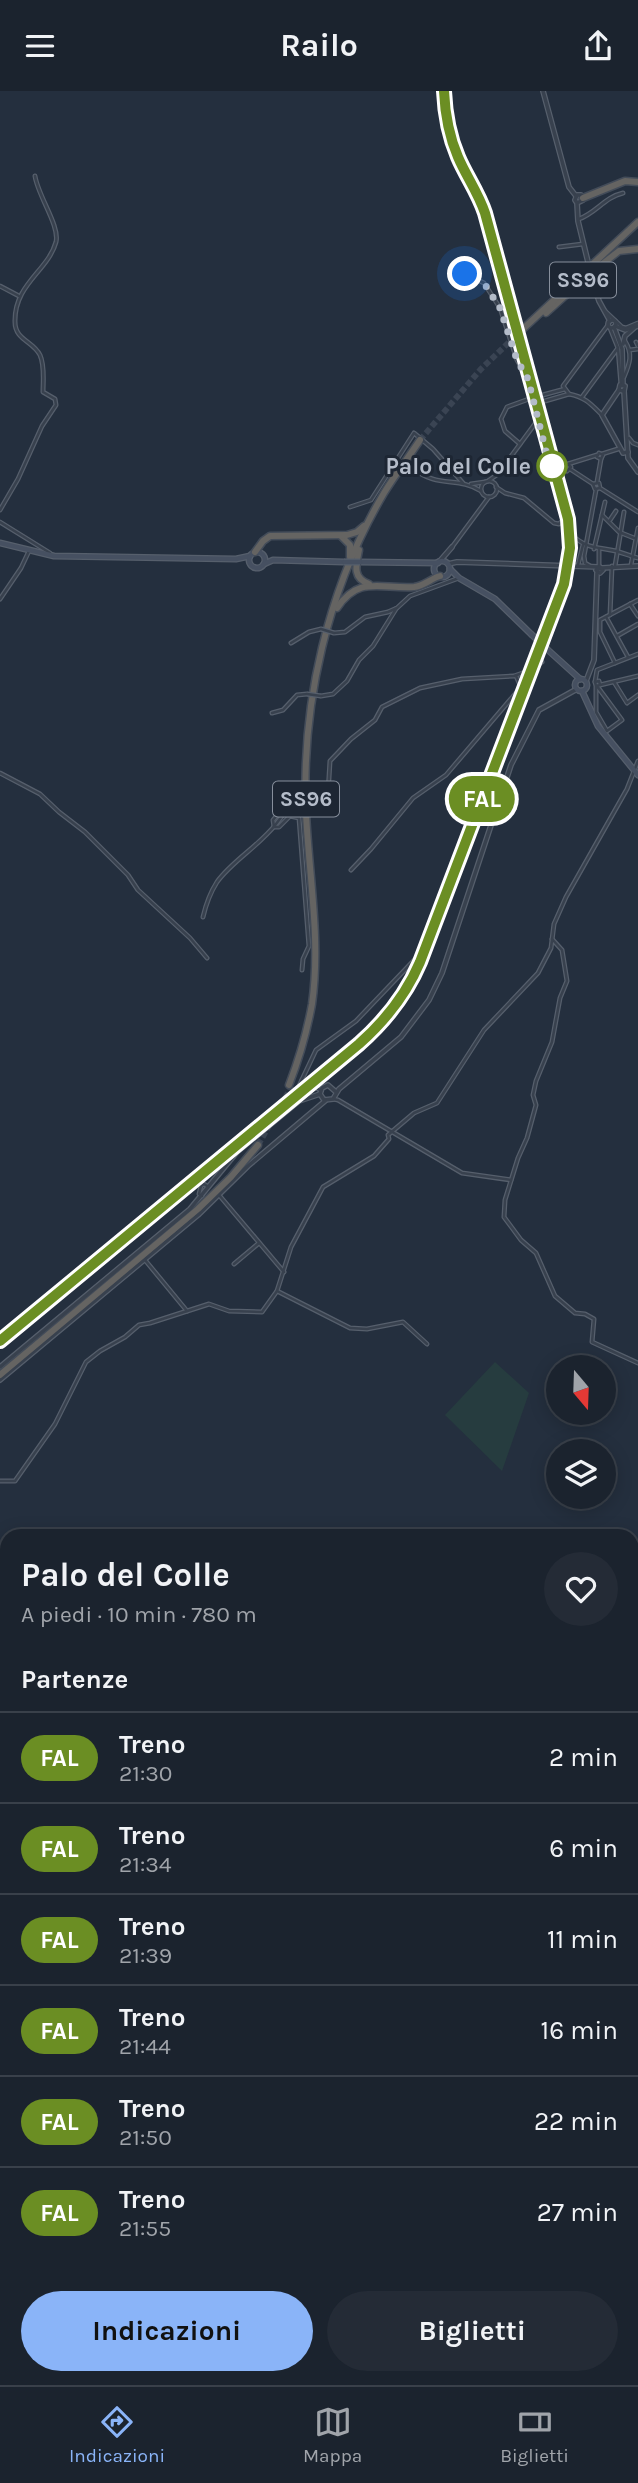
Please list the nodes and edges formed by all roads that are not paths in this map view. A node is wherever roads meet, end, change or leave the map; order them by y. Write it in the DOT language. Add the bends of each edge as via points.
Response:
graph roads {
  1 [pos="543,91"];
  2 [pos="35,178"];
  3 [pos="638,183"];
  4 [pos="623,193"];
  5 [pos="579,199"];
  6 [pos="578,220"];
  7 [pos="637,224"];
  8 [pos="583,244"];
  9 [pos="559,247"];
  10 [pos="638,249"];
  11 [pos="461,268"];
  12 [pos="590,277"];
  13 [pos="0,286"];
  14 [pos="19,296"];
  15 [pos="603,310"];
  16 [pos="611,325"];
  17 [pos="637,325"];
  18 [pos="624,340"];
  19 [pos="637,345"];
  20 [pos="620,349"];
  21 [pos="630,350"];
  22 [pos="624,377"];
  23 [pos="564,387"];
  24 [pos="622,388"];
  25 [pos="569,394"];
  26 [pos="582,397"];
  27 [pos="545,401"];
  28 [pos="601,415"];
  29 [pos="537,421"];
  30 [pos="539,428"];
  31 [pos="533,430"];
  32 [pos="541,436"];
  33 [pos="629,437"];
  34 [pos="614,442"];
  35 [pos="520,445"];
  36 [pos="638,445"];
  37 [pos="618,449"];
  38 [pos="610,450"];
  39 [pos="629,451"];
  40 [pos="622,453"];
  41 [pos="602,454"];
  42 [pos="597,455"];
  43 [pos="628,458"];
  44 [pos="601,459"];
  45 [pos="638,462"];
  46 [pos="631,464"];
  47 [pos="413,468"];
  48 [pos="638,472"];
  49 [pos="498,474"];
  50 [pos="487,482"];
  51 [pos="463,483"];
  52 [pos="595,483"];
  53 [pos="468,484"];
  54 [pos="496,486"];
  55 [pos="598,489"];
  56 [pos="482,493"];
  57 [pos="505,493"];
  58 [pos="495,494"];
  59 [pos="489,497"];
  60 [pos="606,502"];
  61 [pos="350,507"];
  62 [pos="479,508"];
  63 [pos="0,510"];
  64 [pos="616,511"];
  65 [pos="624,512"];
  66 [pos="638,512"];
  67 [pos="562,515"];
  68 [pos="602,515"];
  69 [pos="370,519"];
  70 [pos="0,521"];
  71 [pos="609,521"];
  72 [pos="638,528"];
  73 [pos="619,532"];
  74 [pos="337,536"];
  75 [pos="573,536"];
  76 [pos="634,538"];
  77 [pos="0,543"];
  78 [pos="584,545"];
  79 [pos="597,549"];
  80 [pos="359,550"];
  81 [pos="451,550"];
  82 [pos="29,551"];
  83 [pos="616,551"];
  84 [pos="51,554"];
  85 [pos="258,554"];
  86 [pos="631,557"];
  87 [pos="638,558"];
  88 [pos="236,559"];
  89 [pos="273,560"];
  90 [pos="438,562"];
  91 [pos="458,562"];
  92 [pos="264,563"];
  93 [pos="410,563"];
  94 [pos="251,564"];
  95 [pos="346,564"];
  96 [pos="566,565"];
  97 [pos="578,565"];
  98 [pos="590,566"];
  99 [pos="612,566"];
  100 [pos="631,566"];
  101 [pos="638,566"];
  102 [pos="446,571"];
  103 [pos="599,571"];
  104 [pos="374,586"];
  105 [pos="0,599"];
  106 [pos="638,600"];
  107 [pos="630,604"];
  108 [pos="397,608"];
  109 [pos="335,610"];
  110 [pos="608,616"];
  111 [pos="638,616"];
  112 [pos="638,624"];
  113 [pos="616,636"];
  114 [pos="291,643"];
  115 [pos="638,654"];
  116 [pos="628,657"];
  117 [pos="542,662"];
  118 [pos="615,663"];
  119 [pos="516,676"];
  120 [pos="638,676"];
  121 [pos="614,682"];
  122 [pos="582,684"];
  123 [pos="598,684"];
  124 [pos="638,695"];
  125 [pos="272,713"];
  126 [pos="638,761"];
  127 [pos="634,770"];
  128 [pos="0,773"];
  129 [pos="638,775"];
  130 [pos="295,788"];
  131 [pos="274,827"];
  132 [pos="351,870"];
  133 [pos="203,917"];
  134 [pos="552,939"];
  135 [pos="420,954"];
  136 [pos="207,958"];
  137 [pos="302,970"];
  138 [pos="302,1080"];
  139 [pos="322,1093"];
  140 [pos="336,1094"];
  141 [pos="280,1104"];
  142 [pos="391,1132"];
  143 [pos="257,1144"];
  144 [pos="511,1180"];
  145 [pos="219,1195"];
  146 [pos="259,1243"];
  147 [pos="145,1260"];
  148 [pos="234,1264"];
  149 [pos="284,1272"];
  150 [pos="277,1291"];
  151 [pos="187,1311"];
  152 [pos="427,1344"];
  153 [pos="638,1363"];
  154 [pos="0,1373"];
  155 [pos="0,1481"];
  1 -- 5 [label="street" via="569,187"];
  2 -- 14 [label="street" via="56,228 56,241"];
  3 -- 5 [label="highway" via="621,182"];
  4 -- 6 [label="street"];
  5 -- 6 [label="street"];
  6 -- 8 [label="street"];
  7 -- 12 [label="highway, SS96"];
  7 -- 12 [label="highway, SS96" via="525,329"];
  8 -- 9 [label="street"];
  8 -- 12 [label="street, bridge"];
  10 -- 12 [label="highway" via="620,251"];
  11 -- 29 [label="street" via="484,283 500,308 528,379"];
  12 -- 15 [label="street"];
  13 -- 14 [label="street"];
  14 -- 63 [label="street" via="15,330 40,356 43,392 55,398 55,408"];
  15 -- 16 [label="street"];
  15 -- 17 [label="street" via="622,327"];
  16 -- 17 [label="street" via="625,330"];
  16 -- 20 [label="street"];
  16 -- 23 [label="street"];
  17 -- 18 [label="street"];
  18 -- 20 [label="street"];
  18 -- 21 [label="street"];
  19 -- 21 [label="street"];
  20 -- 22 [label="street"];
  20 -- 24 [label="street"];
  20 -- 26 [label="street"];
  21 -- 22 [label="street"];
  22 -- 24 [label="street"];
  23 -- 25 [label="street"];
  23 -- 35 [label="street, bridge" via="507,407 501,419 505,431"];
  24 -- 28 [label="street"];
  24 -- 33 [label="street"];
  25 -- 26 [label="street"];
  25 -- 27 [label="street"];
  26 -- 28 [label="street"];
  28 -- 34 [label="street"];
  29 -- 30 [label="street"];
  29 -- 31 [label="street"];
  30 -- 31 [label="street"];
  30 -- 32 [label="street"];
  31 -- 32 [label="street"];
  31 -- 35 [label="street"];
  32 -- 67 [label="street"];
  33 -- 36 [label="street"];
  33 -- 39 [label="street"];
  34 -- 37 [label="street"];
  34 -- 38 [label="street"];
  35 -- 49 [label="street"];
  36 -- 39 [label="street"];
  37 -- 38 [label="street"];
  37 -- 40 [label="street"];
  38 -- 41 [label="street"];
  39 -- 40 [label="street"];
  39 -- 43 [label="street"];
  40 -- 43 [label="street"];
  41 -- 42 [label="street"];
  41 -- 44 [label="street"];
  42 -- 44 [label="street"];
  42 -- 52 [label="street" via="568,464"];
  43 -- 46 [label="street"];
  44 -- 52 [label="street"];
  45 -- 46 [label="street"];
  46 -- 48 [label="street"];
  47 -- 51 [label="street" via="441,482"];
  49 -- 50 [label="street"];
  49 -- 54 [label="street"];
  50 -- 53 [label="street"];
  50 -- 54 [label="street"];
  50 -- 56 [label="street"];
  51 -- 53 [label="street"];
  51 -- 61 [label="street" via="414,433 371,499"];
  52 -- 55 [label="street"];
  53 -- 56 [label="street"];
  54 -- 57 [label="street"];
  54 -- 58 [label="street"];
  55 -- 66 [label="street"];
  55 -- 78 [label="street"];
  56 -- 59 [label="street"];
  56 -- 62 [label="street"];
  57 -- 58 [label="street"];
  57 -- 67 [label="street" via="524,498 554,523 561,522"];
  58 -- 59 [label="street"];
  59 -- 62 [label="street"];
  60 -- 68 [label="street"];
  62 -- 81 [label="street"];
  64 -- 71 [label="street"];
  65 -- 73 [label="street"];
  67 -- 96 [label="street" via="568,536"];
  68 -- 71 [label="street"];
  68 -- 79 [label="street"];
  69 -- 74 [label="highway" via="357,532"];
  69 -- 80 [label="highway" via="421,441"];
  69 -- 95 [label="highway, SS96"];
  70 -- 84 [label="street"];
  71 -- 73 [label="street"];
  72 -- 76 [label="street"];
  73 -- 76 [label="street"];
  73 -- 83 [label="street"];
  74 -- 85 [label="highway" via="274,535 265,539"];
  74 -- 95 [label="highway" via="345,537 350,545"];
  75 -- 78 [label="street"];
  76 -- 86 [label="street"];
  77 -- 82 [label="main road"];
  78 -- 79 [label="street"];
  78 -- 97 [label="street"];
  78 -- 98 [label="street" via="584,559"];
  79 -- 83 [label="street"];
  79 -- 103 [label="street"];
  80 -- 104 [label="highway" via="358,577"];
  80 -- 109 [label="highway"];
  81 -- 90 [label="street"];
  81 -- 91 [label="street" via="451,557"];
  81 -- 102 [label="street"];
  82 -- 88 [label="main road" via="60,556"];
  82 -- 105 [label="street"];
  83 -- 86 [label="street"];
  83 -- 99 [label="street"];
  85 -- 88 [label="main road"];
  85 -- 89 [label="main road"];
  85 -- 92 [label="main road"];
  85 -- 94 [label="main road"];
  86 -- 87 [label="street"];
  86 -- 100 [label="street"];
  88 -- 94 [label="main road"];
  89 -- 92 [label="main road"];
  89 -- 95 [label="main road"];
  90 -- 93 [label="main road"];
  90 -- 102 [label="main road"];
  90 -- 102 [label="main road"];
  91 -- 96 [label="street"];
  91 -- 102 [label="street"];
  92 -- 94 [label="main road" via="258,567"];
  93 -- 95 [label="main road, bridge"];
  93 -- 102 [label="main road"];
  95 -- 109 [label="highway, SS96" via="324,639 309,724 306,811 314,981 306,1036 290,1086 309,1030 317,980 308,809 310,743"];
  96 -- 97 [label="street"];
  97 -- 98 [label="street"];
  98 -- 103 [label="street"];
  99 -- 100 [label="street"];
  99 -- 103 [label="street"];
  99 -- 110 [label="street"];
  100 -- 101 [label="street"];
  102 -- 104 [label="highway" via="418,587"];
  102 -- 108 [label="street"];
  102 -- 122 [label="main road, bridge" via="495,599"];
  103 -- 122 [label="street" via="594,660"];
  104 -- 109 [label="highway" via="350,591"];
  106 -- 107 [label="street"];
  107 -- 110 [label="street"];
  107 -- 111 [label="street"];
  108 -- 114 [label="street, bridge" via="365,617 345,632 321,629"];
  108 -- 125 [label="street, bridge" via="334,694 297,695 283,710"];
  110 -- 113 [label="street"];
  110 -- 118 [label="street" via="600,620 600,632"];
  112 -- 113 [label="street"];
  113 -- 116 [label="street"];
  115 -- 116 [label="street"];
  116 -- 118 [label="street"];
  117 -- 119 [label="street"];
  118 -- 123 [label="street" via="597,670"];
  119 -- 131 [label="street, bridge" via="462,679 420,688 382,707 375,720 330,761 328,793 322,801 292,806"];
  119 -- 132 [label="street" via="520,687 492,721 446,775 413,798"];
  120 -- 121 [label="street"];
  121 -- 123 [label="street"];
  121 -- 124 [label="street" via="627,702"];
  122 -- 123 [label="street"];
  122 -- 127 [label="main road" via="598,726"];
  122 -- 140 [label="street" via="539,711 511,765 429,1000 401,1037"];
  123 -- 123 [label="street" via="596,712 607,731 622,720"];
  126 -- 127 [label="street"];
  127 -- 129 [label="main road"];
  127 -- 134 [label="street" via="566,897"];
  128 -- 136 [label="street" via="40,794 89,836"];
  130 -- 131 [label="street" via="273,820"];
  131 -- 133 [label="street" via="220,879"];
  131 -- 137 [label="street" via="290,816 299,818 309,946"];
  134 -- 142 [label="street" via="538,973 484,1030 437,1103 414,1113"];
  134 -- 144 [label="street" via="562,950 567,981 552,1042 536,1081 536,1105 527,1138"];
  135 -- 138 [label="street" via="356,1021 316,1050"];
  138 -- 139 [label="street"];
  138 -- 141 [label="street"];
  139 -- 140 [label="street"];
  139 -- 140 [label="street" via="328,1086"];
  139 -- 145 [label="street" via="320,1105"];
  139 -- 154 [label="street" via="299,1101 237,1152 190,1209"];
  140 -- 142 [label="street"];
  142 -- 144 [label="street" via="462,1173"];
  142 -- 149 [label="street" via="374,1156 323,1187 291,1247"];
  143 -- 154 [label="highway" via="198,1209"];
  144 -- 153 [label="street" via="504,1217 536,1252 554,1294 575,1314 594,1319 592,1342"];
  145 -- 146 [label="street"];
  145 -- 147 [label="street"];
  146 -- 148 [label="street"];
  146 -- 149 [label="street"];
  147 -- 151 [label="street"];
  147 -- 154 [label="street"];
  149 -- 150 [label="street"];
  150 -- 151 [label="street" via="260,1313 209,1304"];
  150 -- 152 [label="street" via="350,1328 403,1322"];
  151 -- 155 [label="street" via="138,1325 86,1362 61,1413 15,1481"];
}
